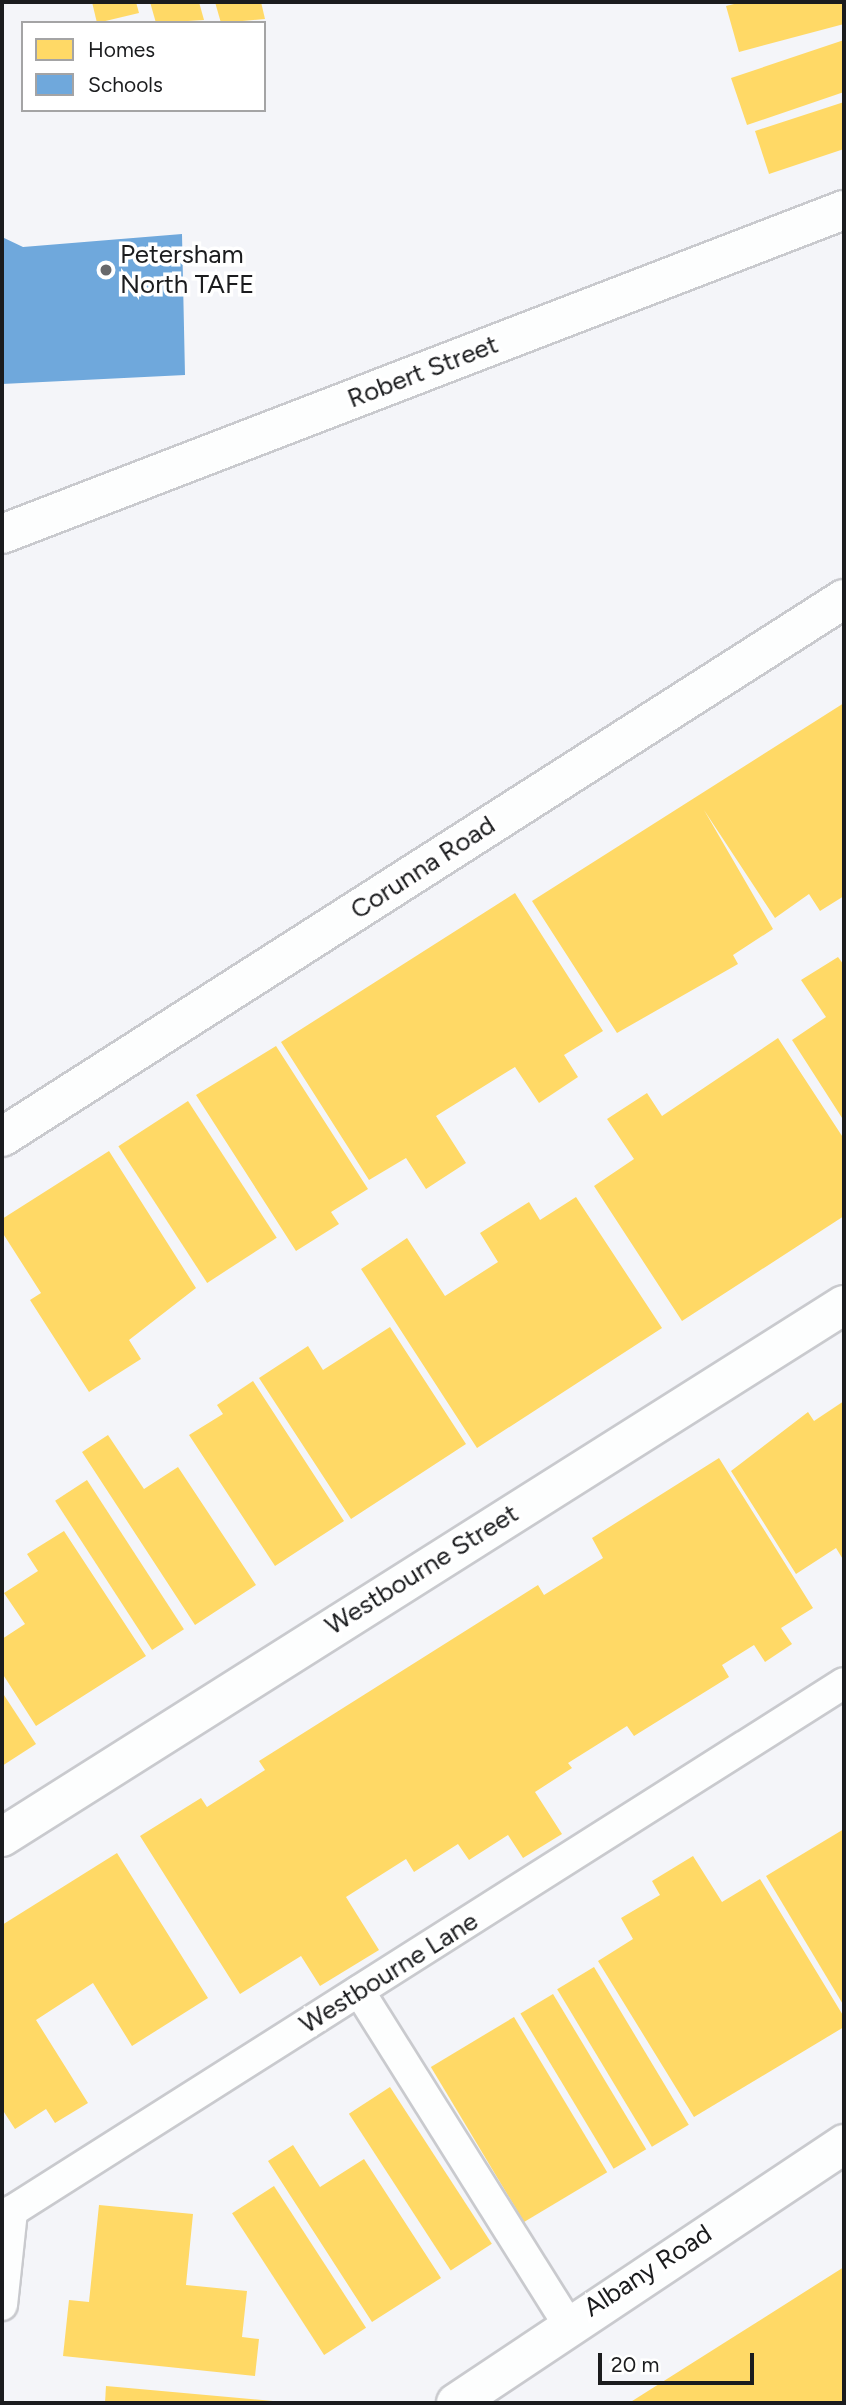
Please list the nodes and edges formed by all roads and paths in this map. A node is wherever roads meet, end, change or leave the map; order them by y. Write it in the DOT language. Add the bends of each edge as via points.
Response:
graph roads {
  1 [pos="844,210"];
  2 [pos="2,534"];
  3 [pos="844,599"];
  4 [pos="2,1137"];
  5 [pos="844,1305"];
  6 [pos="844,1683"];
  7 [pos="2,1838"];
  8 [pos="359,1991"];
  9 [pos="844,2144"];
  10 [pos="2,2305"];
  11 [pos="568,2324"];
  12 [pos="456,2403"];
  1 -- 2 [label="street, Robert Street"];
  3 -- 4 [label="street, Corunna Road"];
  5 -- 7 [label="street, Westbourne Street"];
  6 -- 8 [label="lane, Westbourne Lane"];
  8 -- 10 [label="lane, Westbourne Lane" via="12,2211"];
  8 -- 11 [label="lane"];
  9 -- 11 [label="street, Albany Road"];
  11 -- 12 [label="street, Albany Road"];
}
